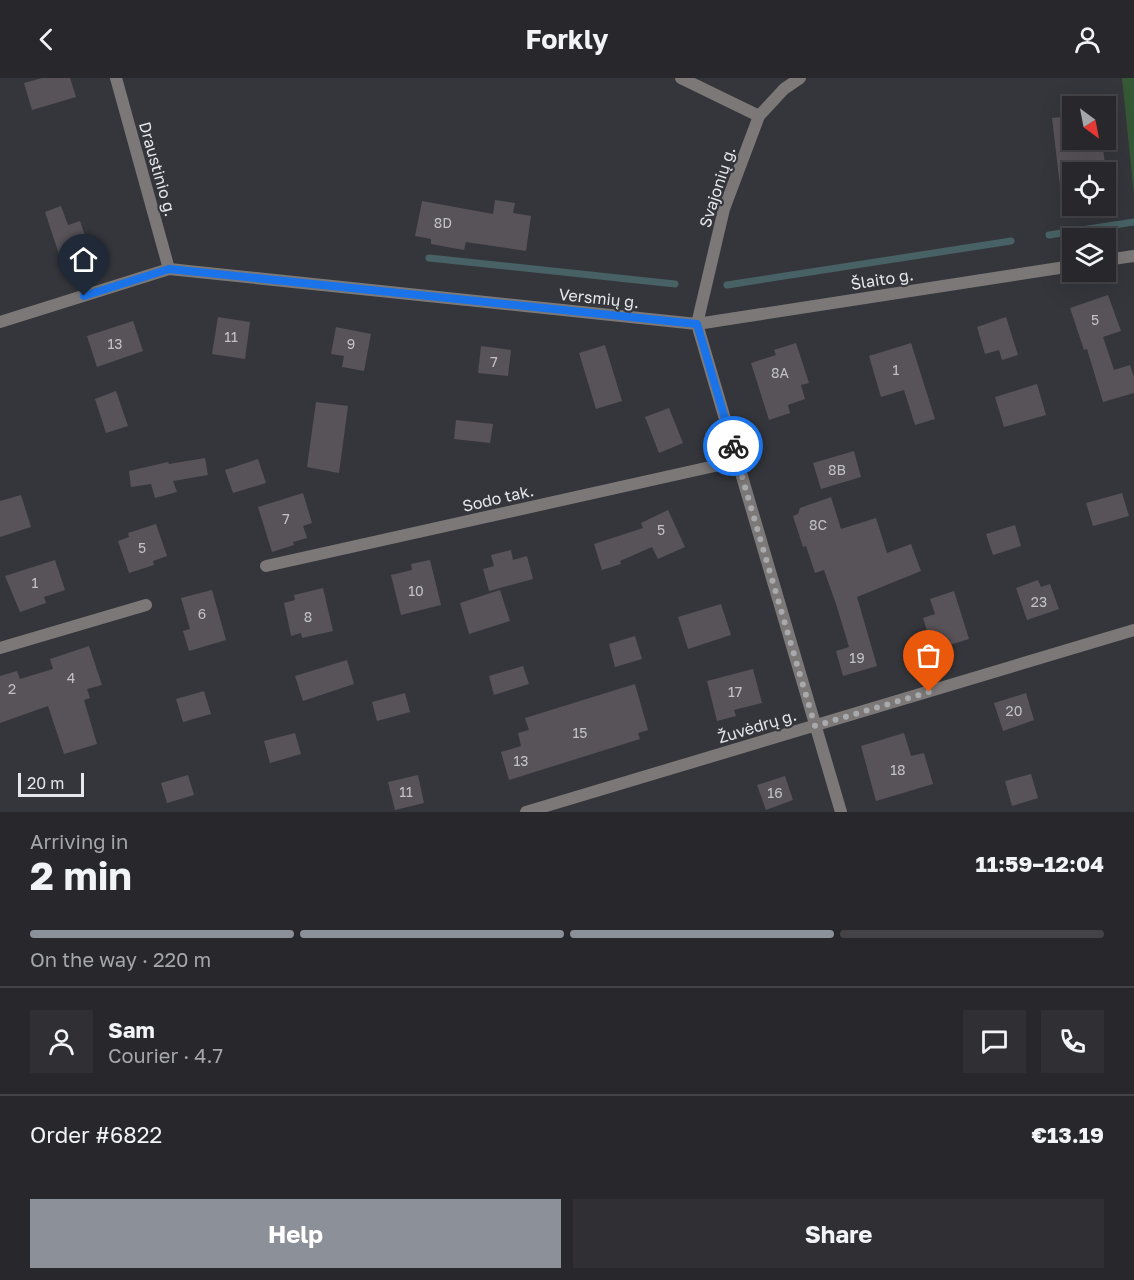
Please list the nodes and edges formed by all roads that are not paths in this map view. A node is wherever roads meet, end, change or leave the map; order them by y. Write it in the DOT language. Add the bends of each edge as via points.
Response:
graph roads {
  1 [pos="116,78"];
  2 [pos="681,78"];
  3 [pos="800,78"];
  4 [pos="759,116"];
  5 [pos="1134,256"];
  6 [pos="1116,259"];
  7 [pos="1062,268"];
  8 [pos="169,269"];
  9 [pos="0,322"];
  10 [pos="697,324"];
  11 [pos="737,461"];
  12 [pos="266,566"];
  13 [pos="146,605"];
  14 [pos="1134,630"];
  15 [pos="0,648"];
  16 [pos="815,726"];
  17 [pos="526,812"];
  18 [pos="841,812"];
  1 -- 8 [label="street, Draustinio g."];
  2 -- 4 [label="street"];
  3 -- 4 [label="street, Svajonių g."];
  4 -- 10 [label="street, Svajonių g." via="724,209"];
  5 -- 6 [label="street"];
  7 -- 10 [label="street, Šlaito g."];
  8 -- 9 [label="street, Versmių g."];
  8 -- 10 [label="street, Versmių g."];
  10 -- 11 [label="street"];
  11 -- 12 [label="street, Sodo tak."];
  11 -- 16 [label="street"];
  13 -- 15 [label="street"];
  14 -- 16 [label="street, Žuvėdrų g."];
  16 -- 17 [label="street, Žuvėdrų g."];
  16 -- 18 [label="street"];
}
